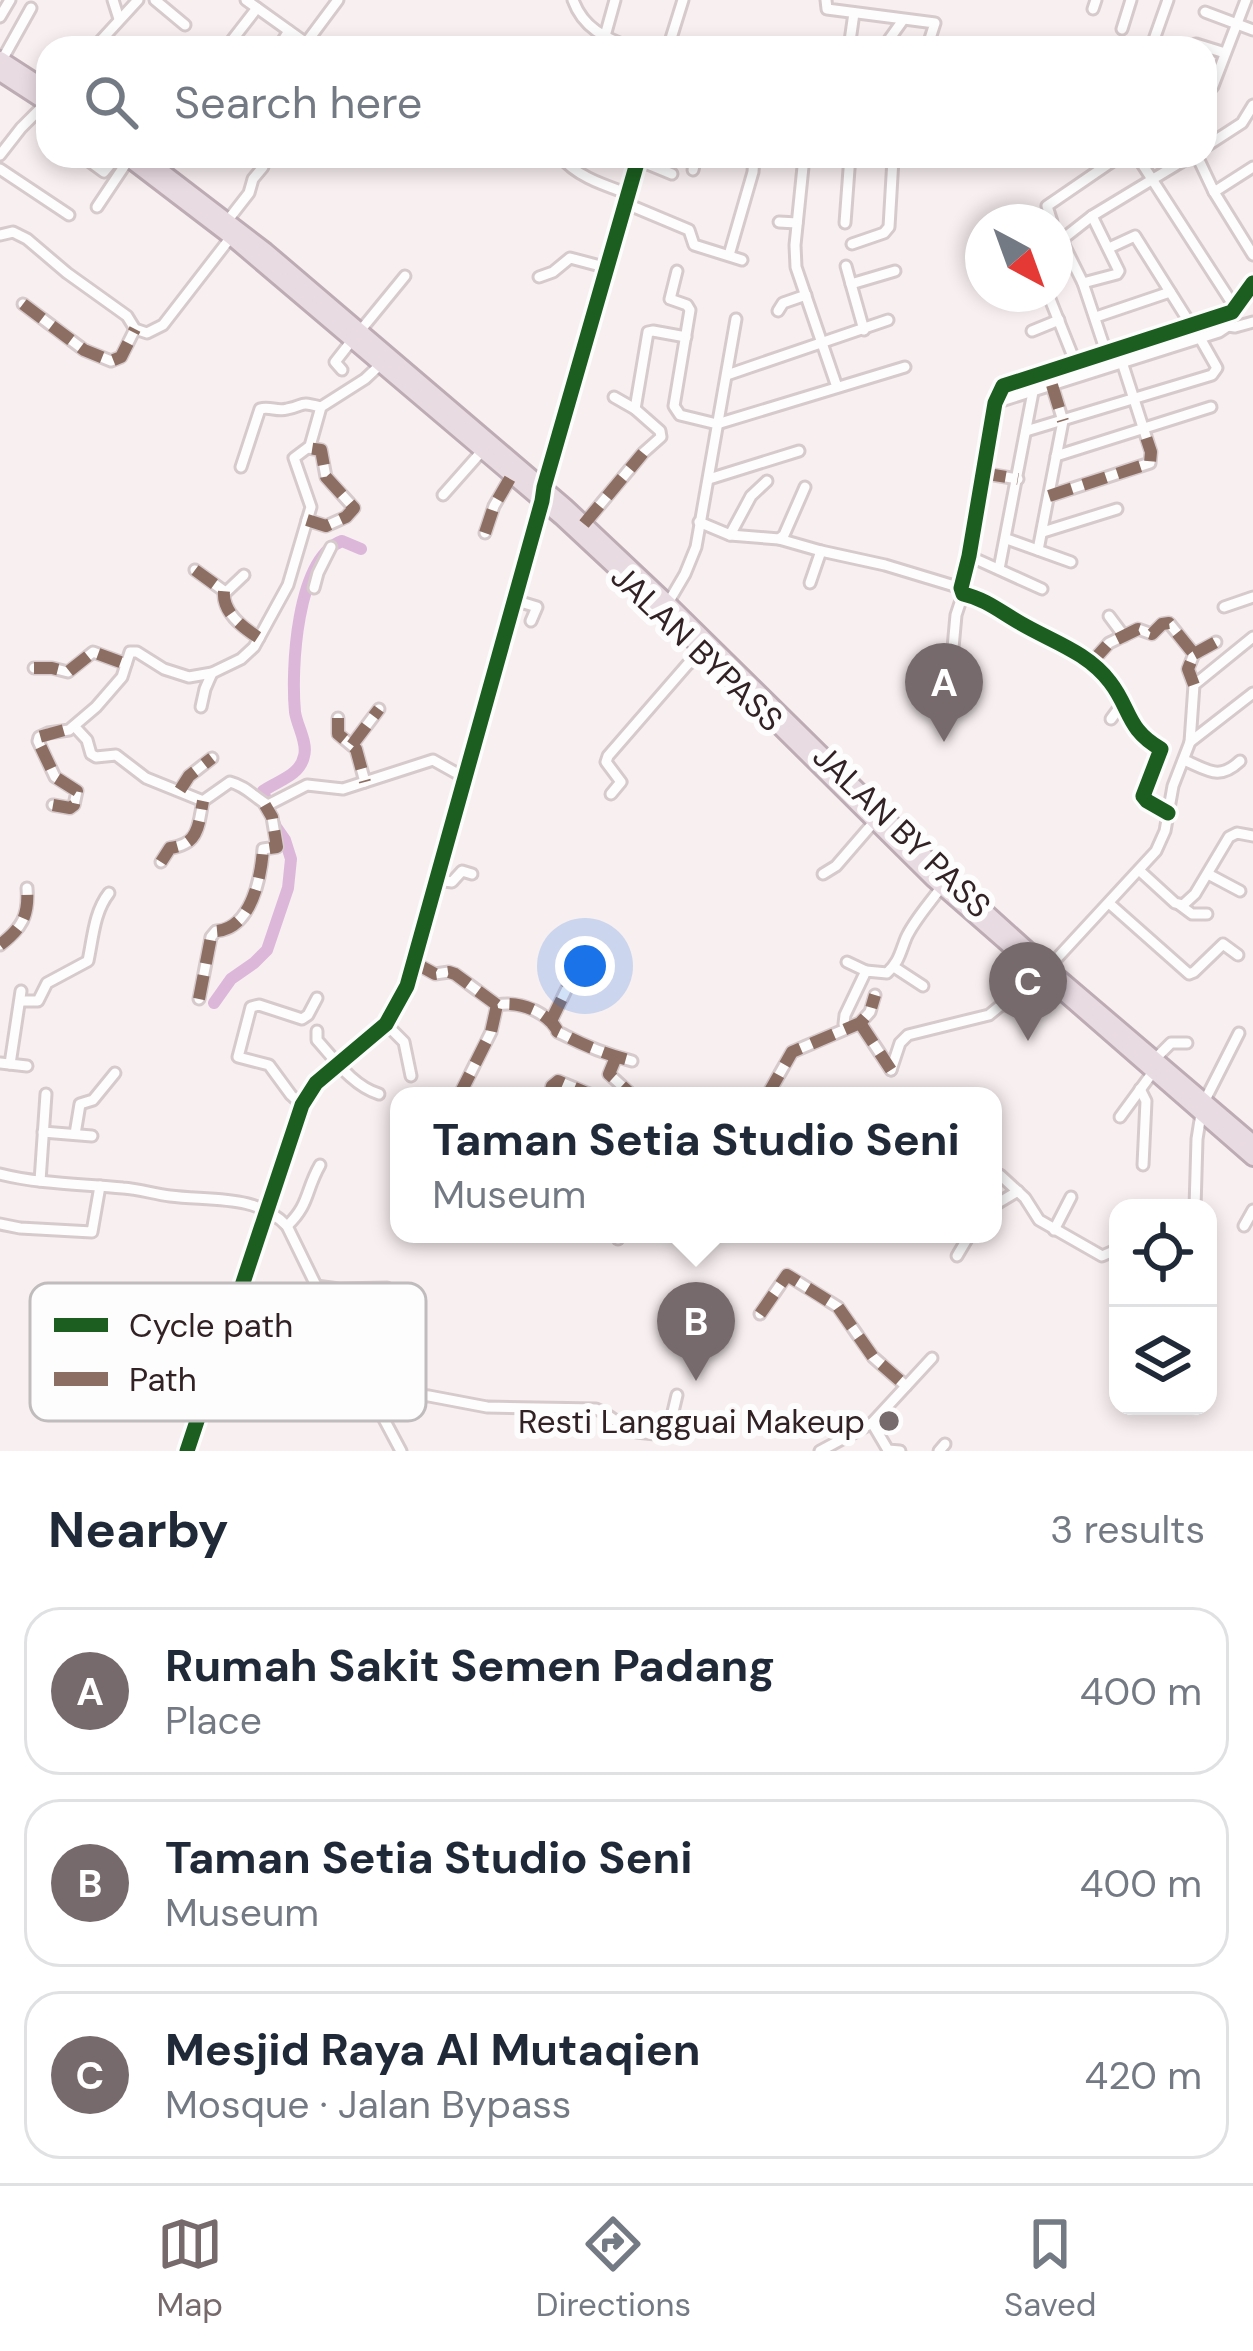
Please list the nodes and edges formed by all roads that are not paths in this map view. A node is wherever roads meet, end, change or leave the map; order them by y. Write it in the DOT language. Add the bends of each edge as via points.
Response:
graph roads {
  1 [pos="10,0"];
  2 [pos="113,0"];
  3 [pos="138,0"];
  4 [pos="155,0"];
  5 [pos="246,0"];
  6 [pos="338,0"];
  7 [pos="573,0"];
  8 [pos="615,0"];
  9 [pos="683,0"];
  10 [pos="826,0"];
  11 [pos="1131,0"];
  12 [pos="1168,0"];
  13 [pos="1246,0"];
  14 [pos="31,8"];
  15 [pos="257,8"];
  16 [pos="1205,12"];
  17 [pos="854,13"];
  18 [pos="0,17"];
  19 [pos="119,19"];
  20 [pos="903,20"];
  21 [pos="1237,24"];
  22 [pos="184,25"];
  23 [pos="1122,29"];
  24 [pos="1253,30"];
  25 [pos="289,32"];
  26 [pos="104,36"];
  27 [pos="235,36"];
  28 [pos="286,36"];
  29 [pos="294,36"];
  30 [pos="312,36"];
  31 [pos="602,36"];
  32 [pos="610,36"];
  33 [pos="672,36"];
  34 [pos="851,36"];
  35 [pos="892,36"];
  36 [pos="932,36"];
  37 [pos="1155,36"];
  38 [pos="1217,50"];
  39 [pos="1226,53"];
  40 [pos="1,64"];
  41 [pos="1217,70"];
  42 [pos="36,84"];
  43 [pos="36,94"];
  44 [pos="1253,105"];
  45 [pos="36,114"];
  46 [pos="1217,139"];
  47 [pos="0,155"];
  48 [pos="121,168"];
  49 [pos="142,168"];
  50 [pos="145,168"];
  51 [pos="262,168"];
  52 [pos="572,168"];
  53 [pos="636,168"];
  54 [pos="659,168"];
  55 [pos="753,168"];
  56 [pos="804,168"];
  57 [pos="848,168"];
  58 [pos="892,168"];
  59 [pos="1102,168"];
  60 [pos="1144,168"];
  61 [pos="1173,168"];
  62 [pos="1201,168"];
  63 [pos="0,169"];
  64 [pos="1249,170"];
  65 [pos="671,174"];
  66 [pos="1152,180"];
  67 [pos="1253,186"];
  68 [pos="1214,192"];
  69 [pos="628,199"];
  70 [pos="1050,204"];
  71 [pos="97,207"];
  72 [pos="69,215"];
  73 [pos="1092,216"];
  74 [pos="228,220"];
  75 [pos="779,222"];
  76 [pos="797,223"];
  77 [pos="845,223"];
  78 [pos="1073,231"];
  79 [pos="0,235"];
  80 [pos="231,236"];
  81 [pos="852,244"];
  82 [pos="1109,248"];
  83 [pos="729,255"];
  84 [pos="1253,255"];
  85 [pos="742,260"];
  86 [pos="1073,265"];
  87 [pos="846,266"];
  88 [pos="608,268"];
  89 [pos="677,271"];
  90 [pos="895,271"];
  91 [pos="405,276"];
  92 [pos="539,277"];
  93 [pos="1253,283"];
  94 [pos="851,284"];
  95 [pos="1083,284"];
  96 [pos="1170,292"];
  97 [pos="806,295"];
  98 [pos="316,301"];
  99 [pos="23,304"];
  100 [pos="1233,309"];
  101 [pos="778,310"];
  102 [pos="1056,312"];
  103 [pos="1096,317"];
  104 [pos="736,319"];
  105 [pos="888,320"];
  106 [pos="1059,320"];
  107 [pos="1253,322"];
  108 [pos="1191,326"];
  109 [pos="1228,326"];
  110 [pos="135,329"];
  111 [pos="865,330"];
  112 [pos="1032,331"];
  113 [pos="357,335"];
  114 [pos="686,337"];
  115 [pos="1200,338"];
  116 [pos="820,342"];
  117 [pos="1106,352"];
  118 [pos="1076,362"];
  119 [pos="1122,362"];
  120 [pos="380,364"];
  121 [pos="905,367"];
  122 [pos="342,370"];
  123 [pos="727,375"];
  124 [pos="1079,375"];
  125 [pos="1052,386"];
  126 [pos="837,387"];
  127 [pos="1033,392"];
  128 [pos="614,397"];
  129 [pos="1134,398"];
  130 [pos="995,404"];
  131 [pos="321,407"];
  132 [pos="1211,407"];
  133 [pos="634,409"];
  134 [pos="1064,421"];
  135 [pos="718,424"];
  136 [pos="1143,428"];
  137 [pos="1026,431"];
  138 [pos="308,448"];
  139 [pos="482,451"];
  140 [pos="799,451"];
  141 [pos="1056,456"];
  142 [pos="241,467"];
  143 [pos="982,473"];
  144 [pos="512,476"];
  145 [pos="710,479"];
  146 [pos="1018,479"];
  147 [pos="766,481"];
  148 [pos="805,487"];
  149 [pos="543,494"];
  150 [pos="443,495"];
  151 [pos="1049,496"];
  152 [pos="1117,509"];
  153 [pos="307,520"];
  154 [pos="698,522"];
  155 [pos="584,524"];
  156 [pos="1043,532"];
  157 [pos="484,533"];
  158 [pos="730,535"];
  159 [pos="779,538"];
  160 [pos="1006,538"];
  161 [pos="331,547"];
  162 [pos="1038,550"];
  163 [pos="820,551"];
  164 [pos="970,556"];
  165 [pos="1071,562"];
  166 [pos="296,564"];
  167 [pos="999,569"];
  168 [pos="195,570"];
  169 [pos="315,572"];
  170 [pos="244,575"];
  171 [pos="811,583"];
  172 [pos="314,588"];
  173 [pos="1042,589"];
  174 [pos="962,591"];
  175 [pos="224,592"];
  176 [pos="1253,596"];
  177 [pos="514,600"];
  178 [pos="668,603"];
  179 [pos="1224,607"];
  180 [pos="1109,616"];
  181 [pos="531,621"];
  182 [pos="1124,636"];
  183 [pos="1253,637"];
  184 [pos="259,638"];
  185 [pos="1216,642"];
  186 [pos="703,650"];
  187 [pos="1195,654"];
  188 [pos="1091,663"];
  189 [pos="126,664"];
  190 [pos="34,668"];
  191 [pos="212,673"];
  192 [pos="1194,685"];
  193 [pos="1253,693"];
  194 [pos="933,696"];
  195 [pos="1122,704"];
  196 [pos="201,707"];
  197 [pos="380,709"];
  198 [pos="338,718"];
  199 [pos="1112,719"];
  200 [pos="75,727"];
  201 [pos="1190,742"];
  202 [pos="352,745"];
  203 [pos="212,758"];
  204 [pos="1184,760"];
  205 [pos="1240,761"];
  206 [pos="466,781"];
  207 [pos="365,782"];
  208 [pos="478,786"];
  209 [pos="180,790"];
  210 [pos="611,794"];
  211 [pos="203,802"];
  212 [pos="268,804"];
  213 [pos="53,805"];
  214 [pos="1168,813"];
  215 [pos="872,815"];
  216 [pos="1253,836"];
  217 [pos="161,862"];
  218 [pos="1140,871"];
  219 [pos="472,874"];
  220 [pos="823,874"];
  221 [pos="1208,874"];
  222 [pos="437,880"];
  223 [pos="942,886"];
  224 [pos="27,888"];
  225 [pos="1240,891"];
  226 [pos="109,893"];
  227 [pos="1110,904"];
  228 [pos="1180,905"];
  229 [pos="1208,914"];
  230 [pos="0,928"];
  231 [pos="14,934"];
  232 [pos="0,945"];
  233 [pos="1238,955"];
  234 [pos="415,962"];
  235 [pos="847,962"];
  236 [pos="894,967"];
  237 [pos="866,971"];
  238 [pos="1048,975"];
  239 [pos="572,978"];
  240 [pos="923,986"];
  241 [pos="875,995"];
  242 [pos="199,998"];
  243 [pos="317,998"];
  244 [pos="497,1005"];
  245 [pos="550,1021"];
  246 [pos="860,1023"];
  247 [pos="386,1024"];
  248 [pos="844,1024"];
  249 [pos="317,1031"];
  250 [pos="1239,1034"];
  251 [pos="1186,1043"];
  252 [pos="616,1057"];
  253 [pos="632,1061"];
  254 [pos="5,1064"];
  255 [pos="340,1064"];
  256 [pos="27,1066"];
  257 [pos="1154,1066"];
  258 [pos="115,1073"];
  259 [pos="411,1076"];
  260 [pos="623,1086"];
  261 [pos="464,1087"];
  262 [pos="772,1087"];
  263 [pos="1140,1089"];
  264 [pos="46,1094"];
  265 [pos="379,1094"];
  266 [pos="302,1105"];
  267 [pos="1203,1108"];
  268 [pos="1120,1117"];
  269 [pos="43,1132"];
  270 [pos="75,1134"];
  271 [pos="92,1136"];
  272 [pos="1253,1143"];
  273 [pos="1253,1158"];
  274 [pos="320,1165"];
  275 [pos="1143,1166"];
  276 [pos="0,1174"];
  277 [pos="1002,1177"];
  278 [pos="40,1181"];
  279 [pos="100,1186"];
  280 [pos="1018,1191"];
  281 [pos="1071,1197"];
  282 [pos="1195,1199"];
  283 [pos="1002,1201"];
  284 [pos="268,1210"];
  285 [pos="1253,1210"];
  286 [pos="0,1224"];
  287 [pos="286,1226"];
  288 [pos="1244,1226"];
  289 [pos="1054,1230"];
  290 [pos="965,1243"];
  291 [pos="1109,1254"];
  292 [pos="957,1256"];
  293 [pos="243,1283"];
  294 [pos="314,1283"];
  295 [pos="760,1313"];
  296 [pos="932,1358"];
  297 [pos="906,1386"];
  298 [pos="676,1395"];
  299 [pos="426,1396"];
  300 [pos="197,1421"];
  301 [pos="385,1421"];
  302 [pos="872,1424"];
  303 [pos="188,1451"];
  304 [pos="401,1451"];
  305 [pos="820,1451"];
  306 [pos="887,1451"];
  307 [pos="901,1451"];
  1 -- 18 [label="street"];
  2 -- 19 [label="street"];
  3 -- 19 [label="street"];
  4 -- 22 [label="street"];
  5 -- 15 [label="street"];
  6 -- 30 [label="street"];
  7 -- 31 [label="street"];
  8 -- 32 [label="street"];
  9 -- 33 [label="street"];
  10 -- 17 [label="street" via="827,9"];
  11 -- 23 [label="street"];
  12 -- 37 [label="street"];
  13 -- 21 [label="street"];
  14 -- 40 [label="street"];
  15 -- 25 [label="street"];
  15 -- 27 [label="street"];
  16 -- 21 [label="street"];
  17 -- 20 [label="street"];
  17 -- 34 [label="street"];
  19 -- 26 [label="street"];
  20 -- 35 [label="street"];
  20 -- 36 [label="street" via="935,23"];
  21 -- 24 [label="street"];
  21 -- 39 [label="street"];
  25 -- 28 [label="street"];
  25 -- 29 [label="street"];
  38 -- 39 [label="street"];
  39 -- 41 [label="street"];
  40 -- 42 [label="highway"];
  40 -- 43 [label="highway"];
  44 -- 46 [label="street"];
  45 -- 47 [label="street"];
  48 -- 71 [label="street"];
  49 -- 80 [label="highway"];
  50 -- 74 [label="highway"];
  51 -- 74 [label="street"];
  52 -- 69 [label="street"];
  53 -- 69 [label="street"];
  54 -- 65 [label="street"];
  55 -- 83 [label="street"];
  56 -- 76 [label="street"];
  57 -- 77 [label="street"];
  58 -- 81 [label="street" via="888,231"];
  59 -- 70 [label="street"];
  60 -- 66 [label="street"];
  61 -- 66 [label="street"];
  62 -- 68 [label="street"];
  63 -- 72 [label="street"];
  64 -- 67 [label="street"];
  64 -- 68 [label="street"];
  66 -- 73 [label="street"];
  66 -- 100 [label="street"];
  68 -- 84 [label="street"];
  69 -- 83 [label="street" via="688,230 694,245"];
  69 -- 88 [label="street"];
  73 -- 78 [label="street"];
  73 -- 82 [label="street"];
  74 -- 98 [label="highway"];
  75 -- 76 [label="street"];
  76 -- 97 [label="street" via="796,267"];
  79 -- 110 [label="street" via="26,239"];
  80 -- 98 [label="highway"];
  80 -- 110 [label="street" via="164,325 152,333"];
  82 -- 95 [label="street" via="1118,272"];
  82 -- 96 [label="street" via="1135,236"];
  83 -- 85 [label="street"];
  86 -- 95 [label="street"];
  87 -- 94 [label="street"];
  88 -- 92 [label="street" via="570,258"];
  88 -- 149 [label="street"];
  89 -- 114 [label="street" via="670,297 691,310"];
  90 -- 94 [label="street"];
  91 -- 113 [label="street"];
  93 -- 100 [label="street"];
  94 -- 111 [label="street"];
  95 -- 103 [label="street"];
  96 -- 103 [label="street"];
  96 -- 108 [label="street"];
  97 -- 101 [label="street"];
  97 -- 116 [label="street"];
  98 -- 113 [label="highway"];
  99 -- 110 [label="street" via="111,362"];
  100 -- 108 [label="street"];
  100 -- 109 [label="street"];
  102 -- 106 [label="street"];
  103 -- 117 [label="street"];
  104 -- 123 [label="street"];
  105 -- 111 [label="street"];
  106 -- 112 [label="street"];
  106 -- 118 [label="street"];
  107 -- 109 [label="street"];
  108 -- 117 [label="street"];
  109 -- 115 [label="street"];
  111 -- 116 [label="street"];
  113 -- 120 [label="highway, JALAN BYPASS"];
  113 -- 122 [label="street" via="335,362"];
  113 -- 149 [label="highway"];
  114 -- 133 [label="street" via="648,332"];
  114 -- 135 [label="street" via="675,410"];
  115 -- 119 [label="street"];
  115 -- 129 [label="street" via="1212,375"];
  116 -- 123 [label="street"];
  116 -- 126 [label="street"];
  117 -- 118 [label="street"];
  118 -- 124 [label="street"];
  118 -- 130 [label="street" via="1008,383"];
  119 -- 124 [label="street"];
  119 -- 129 [label="street"];
  120 -- 131 [label="street"];
  120 -- 139 [label="highway, JALAN BYPASS"];
  121 -- 126 [label="street"];
  123 -- 135 [label="street"];
  124 -- 125 [label="street"];
  125 -- 127 [label="street"];
  125 -- 134 [label="street"];
  126 -- 135 [label="street"];
  127 -- 130 [label="street"];
  127 -- 137 [label="street"];
  128 -- 133 [label="street"];
  129 -- 134 [label="street"];
  129 -- 136 [label="street"];
  130 -- 143 [label="street"];
  131 -- 138 [label="street"];
  131 -- 142 [label="street" via="260,409"];
  132 -- 136 [label="street"];
  133 -- 155 [label="street" via="662,437"];
  134 -- 137 [label="street"];
  134 -- 141 [label="street"];
  135 -- 145 [label="street"];
  136 -- 141 [label="street"];
  136 -- 151 [label="street" via="1150,463"];
  137 -- 146 [label="street"];
  138 -- 153 [label="street" via="294,458 310,499"];
  138 -- 153 [label="street" via="321,450 326,477 354,508 326,526"];
  139 -- 144 [label="highway, JALAN BYPASS"];
  139 -- 150 [label="street"];
  140 -- 145 [label="street"];
  141 -- 151 [label="street"];
  143 -- 146 [label="street"];
  143 -- 164 [label="street"];
  144 -- 149 [label="highway, JALAN BYPASS"];
  144 -- 157 [label="street"];
  145 -- 154 [label="street"];
  146 -- 160 [label="street"];
  147 -- 158 [label="street"];
  148 -- 159 [label="street"];
  149 -- 155 [label="highway, JALAN BYPASS"];
  149 -- 177 [label="street"];
  149 -- 186 [label="highway, JALAN BYPASS"];
  151 -- 156 [label="street"];
  152 -- 156 [label="street"];
  153 -- 166 [label="street"];
  154 -- 158 [label="street"];
  154 -- 178 [label="street" via="692,561"];
  155 -- 178 [label="highway, JALAN BYPASS"];
  156 -- 162 [label="street"];
  158 -- 159 [label="street"];
  159 -- 163 [label="street"];
  160 -- 162 [label="street"];
  160 -- 167 [label="street"];
  161 -- 169 [label="street"];
  162 -- 165 [label="street"];
  163 -- 171 [label="street"];
  163 -- 174 [label="street"];
  164 -- 167 [label="street"];
  164 -- 174 [label="street"];
  166 -- 169 [label="street"];
  166 -- 184 [label="street"];
  167 -- 173 [label="street"];
  168 -- 175 [label="street"];
  169 -- 172 [label="street"];
  170 -- 175 [label="street"];
  174 -- 188 [label="street"];
  174 -- 194 [label="street" via="951,655 936,671"];
  175 -- 184 [label="street" via="230,614"];
  176 -- 179 [label="street"];
  177 -- 181 [label="street" via="537,607"];
  177 -- 206 [label="street"];
  178 -- 215 [label="highway, JALAN BY PASS"];
  180 -- 182 [label="street"];
  182 -- 187 [label="street" via="1169,623"];
  182 -- 188 [label="street"];
  183 -- 192 [label="street"];
  184 -- 191 [label="street" via="242,659"];
  185 -- 187 [label="street"];
  186 -- 210 [label="street" via="608,756 621,782"];
  186 -- 215 [label="highway, JALAN BYPASS"];
  187 -- 192 [label="street" via="1185,665"];
  188 -- 195 [label="street"];
  189 -- 190 [label="street" via="93,652 68,672"];
  189 -- 191 [label="street" via="134,650 177,675"];
  189 -- 200 [label="street"];
  191 -- 196 [label="street"];
  192 -- 201 [label="street"];
  193 -- 201 [label="street"];
  195 -- 199 [label="street"];
  195 -- 214 [label="street" via="1141,736 1161,749 1143,796"];
  197 -- 202 [label="street"];
  198 -- 202 [label="street" via="338,734"];
  200 -- 209 [label="street" via="95,757 116,755"];
  200 -- 213 [label="street" via="39,737 52,772 77,791 74,806"];
  201 -- 204 [label="street"];
  202 -- 207 [label="street"];
  203 -- 209 [label="street"];
  204 -- 205 [label="street" via="1220,774"];
  204 -- 214 [label="street"];
  206 -- 207 [label="street" via="434,760"];
  206 -- 208 [label="street"];
  206 -- 222 [label="street"];
  207 -- 212 [label="street" via="307,785"];
  209 -- 211 [label="street"];
  211 -- 212 [label="street" via="230,782"];
  211 -- 217 [label="street" via="194,836"];
  212 -- 242 [label="street" via="277,847 263,849 241,921 211,938"];
  214 -- 218 [label="street"];
  215 -- 220 [label="street"];
  215 -- 223 [label="highway, JALAN BYPASS"];
  215 -- 238 [label="highway, JALAN BY PASS"];
  216 -- 221 [label="street" via="1232,834"];
  218 -- 227 [label="street"];
  218 -- 228 [label="street"];
  219 -- 222 [label="street"];
  221 -- 225 [label="street"];
  221 -- 228 [label="street"];
  222 -- 234 [label="street"];
  223 -- 236 [label="street"];
  223 -- 238 [label="highway, JALAN BYPASS"];
  224 -- 231 [label="street" via="28,912"];
  226 -- 254 [label="street" via="88,961 47,983 38,1001 21,996"];
  227 -- 233 [label="street" via="1189,974 1218,940"];
  227 -- 238 [label="street"];
  228 -- 229 [label="street"];
  230 -- 231 [label="street"];
  231 -- 232 [label="street"];
  234 -- 244 [label="street" via="455,974"];
  234 -- 247 [label="street"];
  235 -- 237 [label="street"];
  236 -- 237 [label="street"];
  236 -- 240 [label="street"];
  237 -- 248 [label="street"];
  238 -- 246 [label="street" via="989,1015 908,1035 891,1070"];
  238 -- 257 [label="highway, JALAN BYPASS"];
  239 -- 245 [label="street"];
  241 -- 246 [label="street"];
  243 -- 266 [label="street" via="302,1019 251,1007 238,1057 268,1065"];
  244 -- 245 [label="street" via="530,1008"];
  244 -- 261 [label="street"];
  245 -- 252 [label="street" via="561,1034"];
  246 -- 262 [label="street" via="792,1052"];
  247 -- 255 [label="street"];
  247 -- 259 [label="street" via="405,1045"];
  249 -- 255 [label="street"];
  250 -- 267 [label="street"];
  251 -- 257 [label="street" via="1171,1043"];
  252 -- 253 [label="street"];
  252 -- 260 [label="street" via="609,1074"];
  254 -- 256 [label="street"];
  255 -- 265 [label="street"];
  255 -- 266 [label="street"];
  257 -- 263 [label="street"];
  257 -- 267 [label="highway, JALAN BYPASS"];
  258 -- 270 [label="street" via="80,1104"];
  263 -- 268 [label="street"];
  263 -- 275 [label="street"];
  264 -- 269 [label="street"];
  266 -- 284 [label="street"];
  267 -- 272 [label="highway"];
  267 -- 273 [label="highway, JALAN BYPASS"];
  267 -- 282 [label="street"];
  269 -- 270 [label="street"];
  269 -- 278 [label="street"];
  270 -- 271 [label="street"];
  274 -- 287 [label="street" via="303,1209"];
  276 -- 278 [label="street"];
  277 -- 280 [label="street"];
  278 -- 279 [label="street"];
  279 -- 284 [label="street"];
  279 -- 286 [label="street" via="92,1232"];
  280 -- 283 [label="street"];
  280 -- 289 [label="street"];
  281 -- 289 [label="street"];
  284 -- 287 [label="street"];
  284 -- 293 [label="street"];
  285 -- 288 [label="street"];
  287 -- 294 [label="street"];
  289 -- 291 [label="street" via="1097,1255"];
  290 -- 292 [label="street"];
  295 -- 297 [label="street" via="787,1275 838,1307 873,1357"];
  296 -- 297 [label="street"];
  297 -- 302 [label="street"];
  298 -- 299 [label="street" via="663,1436 632,1431 596,1409 487,1407"];
  300 -- 303 [label="street"];
  301 -- 304 [label="street"];
  302 -- 305 [label="street"];
  302 -- 306 [label="street"];
  306 -- 307 [label="street"];
}
